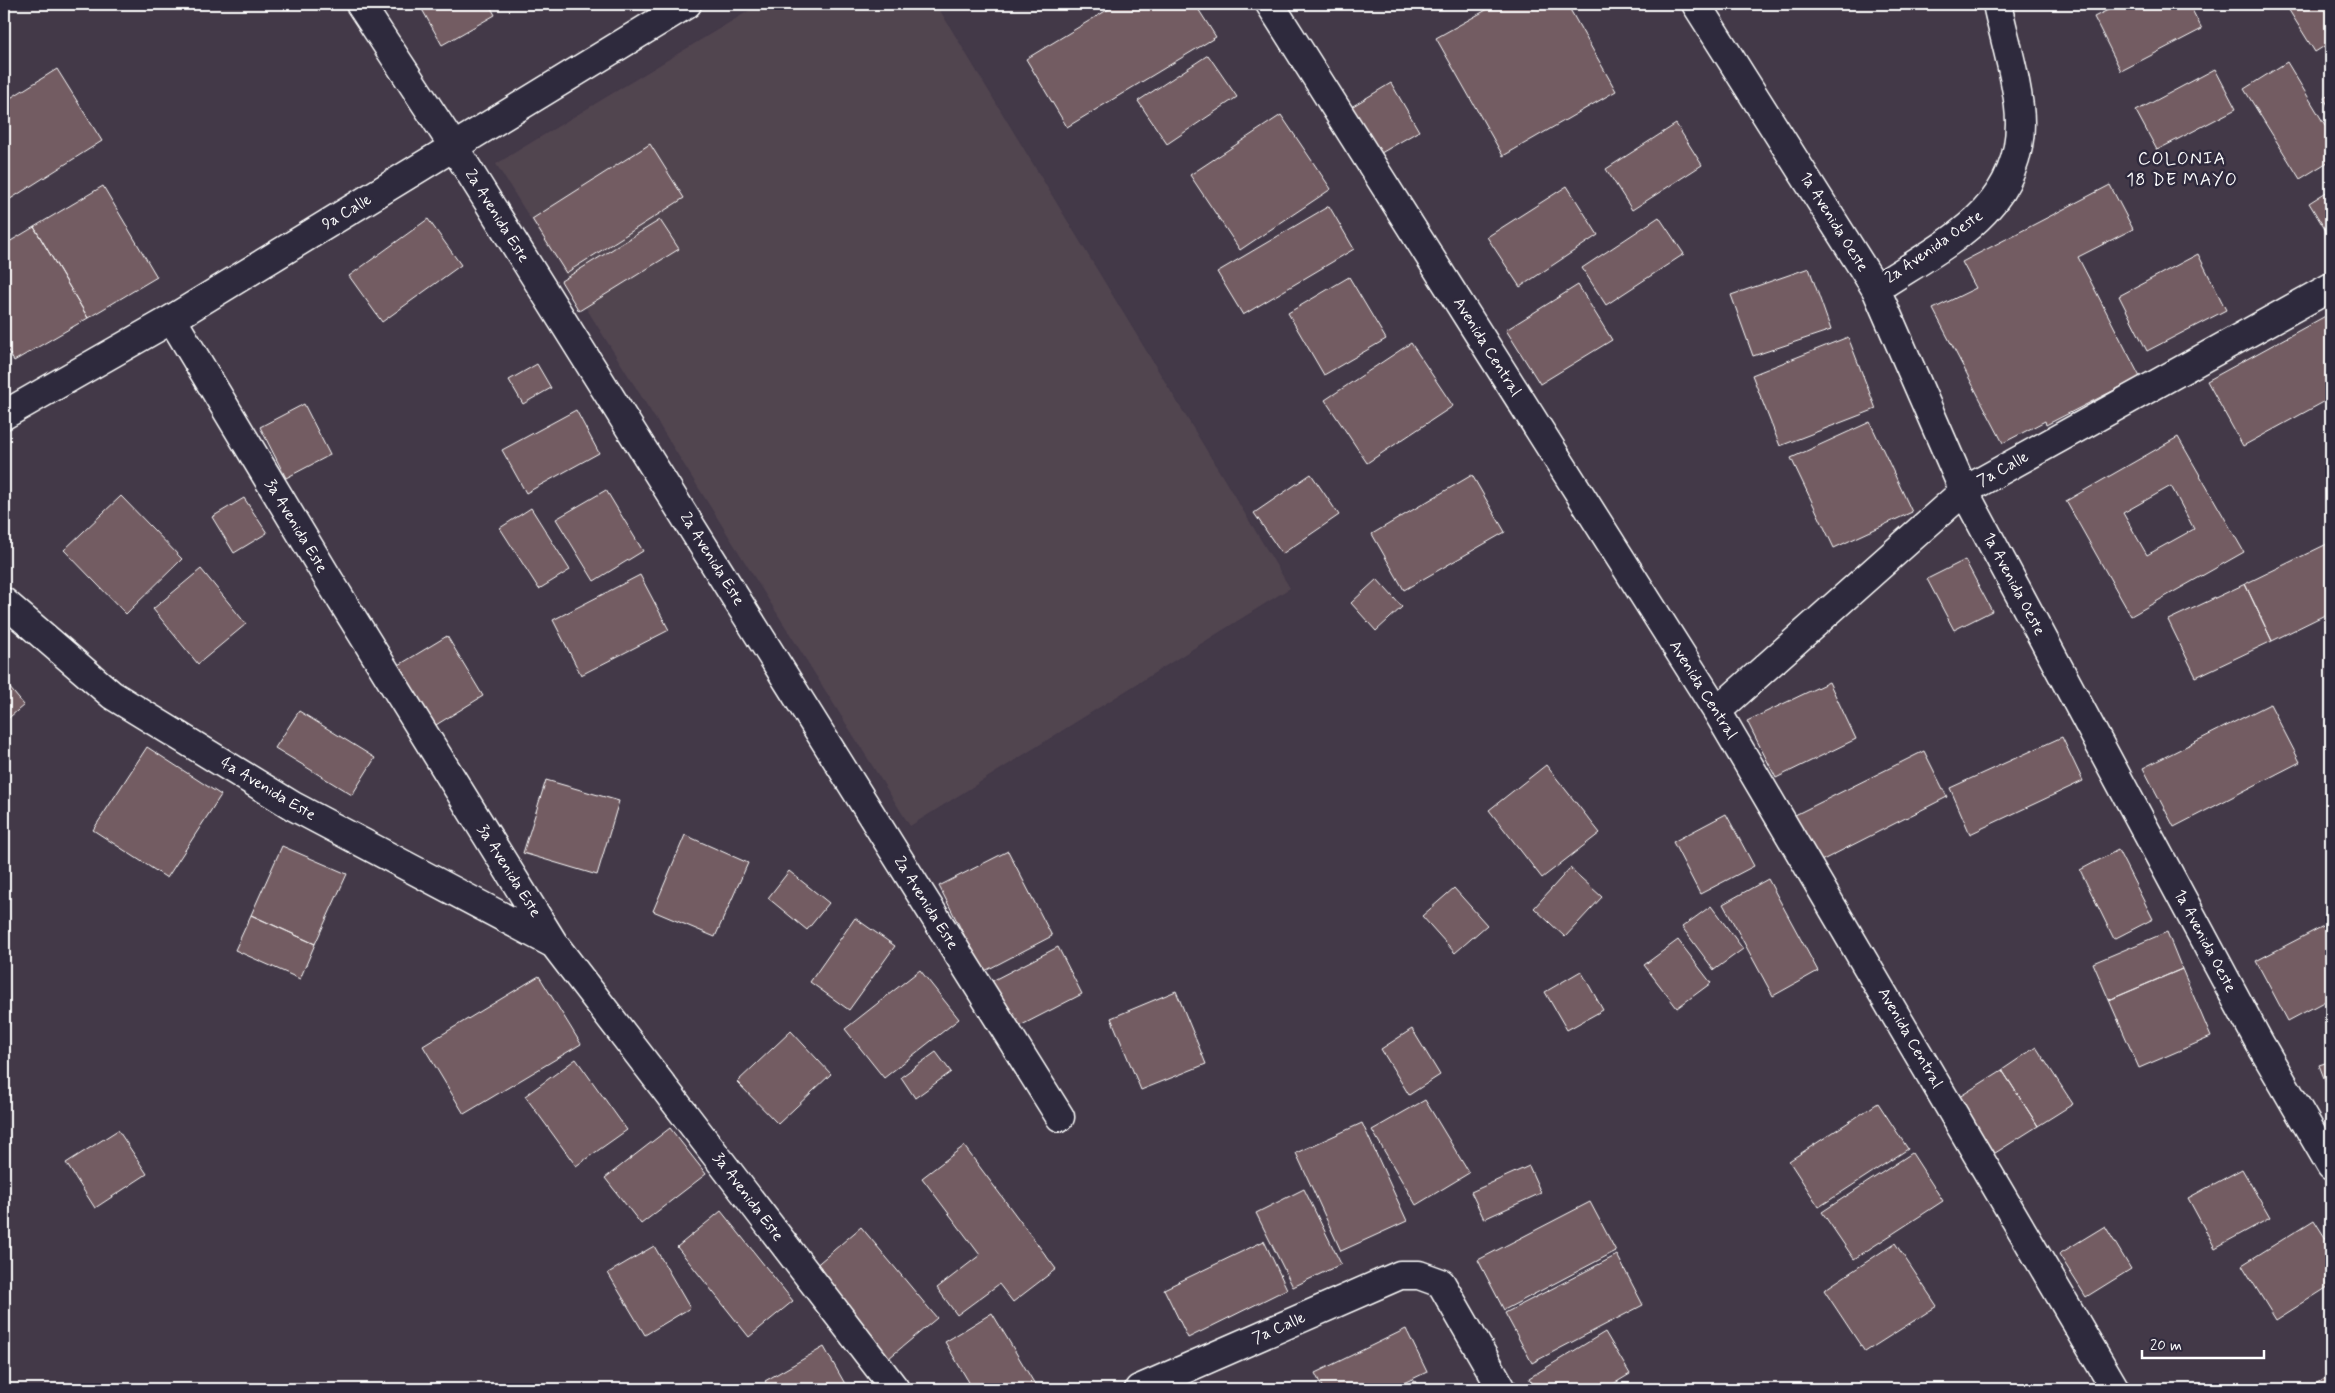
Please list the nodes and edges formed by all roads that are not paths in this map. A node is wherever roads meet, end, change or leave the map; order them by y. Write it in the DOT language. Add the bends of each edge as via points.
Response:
graph roads {
  1 [pos="360,4"];
  2 [pos="687,4"];
  3 [pos="1270,4"];
  4 [pos="1696,4"];
  5 [pos="1997,4"];
  6 [pos="454,147"];
  7 [pos="2331,287"];
  8 [pos="1876,289"];
  9 [pos="172,319"];
  10 [pos="4,415"];
  11 [pos="1964,491"];
  12 [pos="4,602"];
  13 [pos="1717,711"];
  14 [pos="554,944"];
  15 [pos="1060,1117"];
  16 [pos="2331,1166"];
  17 [pos="895,1389"];
  18 [pos="1139,1389"];
  19 [pos="1502,1389"];
  20 [pos="2115,1389"];
  1 -- 6 [label="street, 2a Avenida Este"];
  2 -- 6 [label="street, 9a Calle"];
  3 -- 13 [label="street, Avenida Central"];
  4 -- 8 [label="street, 1a Avenida Oeste"];
  5 -- 8 [label="street, 2a Avenida Oeste" via="2020,122 2018,150 2010,176 1996,201 1977,221"];
  6 -- 9 [label="street, 9a Calle"];
  6 -- 15 [label="street, 2a Avenida Este"];
  7 -- 11 [label="street, 7a Calle"];
  8 -- 11 [label="street, 1a Avenida Oeste"];
  9 -- 10 [label="street, 9a Calle"];
  9 -- 14 [label="street, 3a Avenida Este"];
  11 -- 13 [label="street, 7a Calle"];
  11 -- 16 [label="street, 1a Avenida Oeste" via="2259,1042"];
  12 -- 14 [label="street, 4a Avenida Este" via="112,695 293,806"];
  13 -- 20 [label="street, Avenida Central"];
  14 -- 17 [label="street, 3a Avenida Este"];
  18 -- 19 [label="street, 7a Calle" via="1400,1275 1419,1275 1441,1283"];
}
